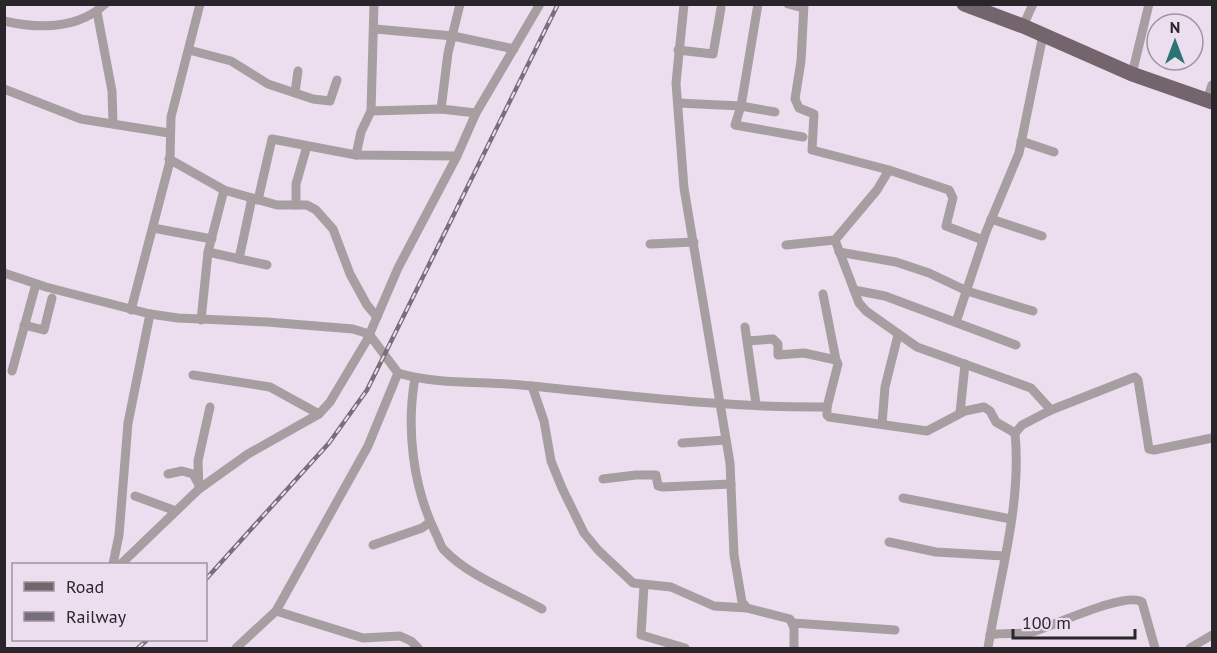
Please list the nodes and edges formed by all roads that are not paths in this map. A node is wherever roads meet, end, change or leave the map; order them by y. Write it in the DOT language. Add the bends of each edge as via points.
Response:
graph roads {
  1 [pos="105,4"];
  2 [pos="200,4"];
  3 [pos="374,4"];
  4 [pos="460,4"];
  5 [pos="540,4"];
  6 [pos="684,4"];
  7 [pos="758,4"];
  8 [pos="788,4"];
  9 [pos="964,4"];
  10 [pos="1033,4"];
  11 [pos="1149,4"];
  12 [pos="804,6"];
  13 [pos="721,8"];
  14 [pos="98,12"];
  15 [pos="4,21"];
  16 [pos="1023,26"];
  17 [pos="375,29"];
  18 [pos="1043,35"];
  19 [pos="453,36"];
  20 [pos="514,49"];
  21 [pos="189,50"];
  22 [pos="678,50"];
  23 [pos="298,71"];
  24 [pos="1132,74"];
  25 [pos="337,80"];
  26 [pos="1212,85"];
  27 [pos="4,89"];
  28 [pos="295,92"];
  29 [pos="1210,101"];
  30 [pos="678,104"];
  31 [pos="741,106"];
  32 [pos="441,109"];
  33 [pos="371,111"];
  34 [pos="775,112"];
  35 [pos="476,113"];
  36 [pos="113,123"];
  37 [pos="169,133"];
  38 [pos="803,137"];
  39 [pos="1021,141"];
  40 [pos="307,146"];
  41 [pos="1054,152"];
  42 [pos="356,155"];
  43 [pos="457,156"];
  44 [pos="170,159"];
  45 [pos="889,170"];
  46 [pos="224,190"];
  47 [pos="255,199"];
  48 [pos="296,204"];
  49 [pos="991,219"];
  50 [pos="153,228"];
  51 [pos="1042,236"];
  52 [pos="212,239"];
  53 [pos="835,240"];
  54 [pos="984,240"];
  55 [pos="694,242"];
  56 [pos="650,244"];
  57 [pos="786,245"];
  58 [pos="208,252"];
  59 [pos="839,252"];
  60 [pos="239,259"];
  61 [pos="267,265"];
  62 [pos="4,273"];
  63 [pos="36,284"];
  64 [pos="854,290"];
  65 [pos="967,291"];
  66 [pos="823,294"];
  67 [pos="52,297"];
  68 [pos="131,310"];
  69 [pos="1034,312"];
  70 [pos="150,314"];
  71 [pos="377,317"];
  72 [pos="201,320"];
  73 [pos="956,322"];
  74 [pos="24,326"];
  75 [pos="745,327"];
  76 [pos="369,334"];
  77 [pos="898,335"];
  78 [pos="748,341"];
  79 [pos="1016,345"];
  80 [pos="836,360"];
  81 [pos="965,364"];
  82 [pos="12,371"];
  83 [pos="398,373"];
  84 [pos="193,375"];
  85 [pos="416,378"];
  86 [pos="532,386"];
  87 [pos="756,404"];
  88 [pos="722,405"];
  89 [pos="827,406"];
  90 [pos="210,407"];
  91 [pos="1051,410"];
  92 [pos="960,413"];
  93 [pos="319,414"];
  94 [pos="882,424"];
  95 [pos="1015,433"];
  96 [pos="1212,438"];
  97 [pos="726,440"];
  98 [pos="682,444"];
  99 [pos="168,474"];
  100 [pos="603,479"];
  101 [pos="731,484"];
  102 [pos="199,486"];
  103 [pos="135,496"];
  104 [pos="903,498"];
  105 [pos="176,512"];
  106 [pos="1011,519"];
  107 [pos="430,522"];
  108 [pos="889,542"];
  109 [pos="373,545"];
  110 [pos="1004,556"];
  111 [pos="113,563"];
  112 [pos="122,563"];
  113 [pos="644,585"];
  114 [pos="747,608"];
  115 [pos="542,609"];
  116 [pos="276,611"];
  117 [pos="793,623"];
  118 [pos="895,630"];
  119 [pos="990,635"];
  120 [pos="1212,635"];
  121 [pos="644,638"];
  122 [pos="236,648"];
  123 [pos="418,648"];
  124 [pos="641,648"];
  125 [pos="686,648"];
  126 [pos="794,648"];
  127 [pos="988,648"];
  128 [pos="1155,648"];
  129 [pos="1190,648"];
  1 -- 14 [label="street"];
  2 -- 21 [label="street"];
  3 -- 17 [label="street"];
  4 -- 19 [label="street"];
  5 -- 20 [label="street"];
  6 -- 22 [label="street"];
  7 -- 31 [label="street"];
  8 -- 12 [label="street"];
  9 -- 16 [label="main road"];
  10 -- 16 [label="street"];
  11 -- 24 [label="street"];
  12 -- 45 [label="street" via="795,102 814,114 812,150"];
  13 -- 22 [label="street" via="713,54"];
  14 -- 15 [label="street" via="45,28"];
  14 -- 36 [label="street" via="112,91"];
  16 -- 18 [label="main road"];
  17 -- 19 [label="street"];
  17 -- 33 [label="street"];
  18 -- 24 [label="main road"];
  18 -- 39 [label="street"];
  19 -- 20 [label="street"];
  19 -- 32 [label="street"];
  20 -- 35 [label="street"];
  21 -- 28 [label="street" via="231,61 268,84"];
  21 -- 37 [label="street"];
  22 -- 30 [label="street"];
  23 -- 28 [label="street"];
  24 -- 29 [label="main road"];
  25 -- 28 [label="street" via="330,101"];
  26 -- 29 [label="street"];
  27 -- 36 [label="street" via="81,119"];
  30 -- 31 [label="street"];
  30 -- 55 [label="street" via="684,188"];
  31 -- 34 [label="street"];
  31 -- 38 [label="street" via="735,126"];
  32 -- 33 [label="street"];
  32 -- 35 [label="street"];
  33 -- 42 [label="street"];
  35 -- 43 [label="street"];
  36 -- 37 [label="street"];
  37 -- 44 [label="street"];
  39 -- 41 [label="street"];
  39 -- 49 [label="street"];
  40 -- 42 [label="street"];
  40 -- 47 [label="street" via="275,139 269,142"];
  40 -- 48 [label="street"];
  42 -- 43 [label="street"];
  43 -- 71 [label="street"];
  44 -- 46 [label="street"];
  44 -- 50 [label="street"];
  45 -- 53 [label="street"];
  45 -- 54 [label="street" via="949,190 953,198 946,226"];
  46 -- 47 [label="street"];
  46 -- 52 [label="street"];
  47 -- 48 [label="street" via="285,206"];
  47 -- 60 [label="street"];
  48 -- 71 [label="street" via="307,205 330,224 350,274"];
  49 -- 51 [label="street"];
  49 -- 54 [label="street"];
  50 -- 52 [label="street"];
  50 -- 68 [label="street"];
  52 -- 58 [label="street"];
  53 -- 57 [label="street"];
  53 -- 59 [label="street"];
  54 -- 65 [label="street"];
  55 -- 56 [label="street"];
  55 -- 88 [label="street"];
  58 -- 60 [label="street"];
  58 -- 72 [label="street"];
  59 -- 64 [label="street"];
  59 -- 65 [label="street" via="896,262"];
  60 -- 61 [label="street"];
  62 -- 63 [label="street"];
  63 -- 68 [label="street"];
  63 -- 74 [label="street"];
  64 -- 73 [label="street" via="885,296"];
  64 -- 77 [label="street" via="866,311"];
  65 -- 69 [label="street"];
  65 -- 73 [label="street"];
  66 -- 80 [label="street"];
  67 -- 74 [label="street" via="44,330"];
  68 -- 70 [label="street"];
  70 -- 72 [label="street"];
  70 -- 111 [label="street" via="128,423"];
  71 -- 76 [label="street"];
  72 -- 76 [label="street" via="352,329"];
  73 -- 79 [label="street"];
  74 -- 82 [label="street"];
  75 -- 78 [label="street"];
  76 -- 83 [label="street"];
  76 -- 93 [label="street"];
  77 -- 81 [label="street" via="917,347"];
  77 -- 94 [label="street" via="885,387"];
  78 -- 80 [label="street" via="773,339 778,344 778,355 804,353"];
  78 -- 87 [label="street"];
  80 -- 89 [label="street"];
  81 -- 91 [label="street" via="1031,388"];
  81 -- 92 [label="street"];
  83 -- 85 [label="street"];
  83 -- 116 [label="street" via="368,446"];
  84 -- 93 [label="street" via="270,387"];
  85 -- 86 [label="street"];
  85 -- 107 [label="street" via="411,424 414,465"];
  86 -- 88 [label="street"];
  86 -- 113 [label="street" via="551,461 584,533 628,579"];
  87 -- 88 [label="street"];
  87 -- 89 [label="street"];
  88 -- 97 [label="street"];
  89 -- 94 [label="street" via="830,417"];
  90 -- 102 [label="street" via="198,460"];
  91 -- 95 [label="street"];
  91 -- 96 [label="street" via="1135,377 1149,449"];
  92 -- 94 [label="street" via="927,431"];
  92 -- 95 [label="street" via="984,407 996,422"];
  93 -- 102 [label="street"];
  95 -- 106 [label="street" via="1018,464"];
  97 -- 98 [label="street"];
  97 -- 101 [label="street"];
  99 -- 102 [label="street" via="193,474"];
  100 -- 101 [label="street" via="656,475 658,486 663,487"];
  101 -- 114 [label="street" via="734,555 742,602"];
  102 -- 105 [label="street"];
  103 -- 105 [label="street"];
  104 -- 106 [label="street"];
  105 -- 112 [label="street"];
  106 -- 110 [label="street"];
  107 -- 109 [label="street"];
  107 -- 115 [label="street" via="443,549 461,563"];
  108 -- 110 [label="street" via="936,552"];
  110 -- 119 [label="street"];
  113 -- 114 [label="street" via="671,587 714,606"];
  113 -- 121 [label="street"];
  114 -- 117 [label="street"];
  116 -- 122 [label="street"];
  116 -- 123 [label="street" via="363,638 400,636"];
  117 -- 118 [label="street"];
  117 -- 126 [label="street"];
  119 -- 127 [label="street"];
  119 -- 128 [label="street" via="1032,632 1111,603 1136,598 1142,602"];
  120 -- 129 [label="street"];
  121 -- 124 [label="street"];
  121 -- 125 [label="street"];
}
